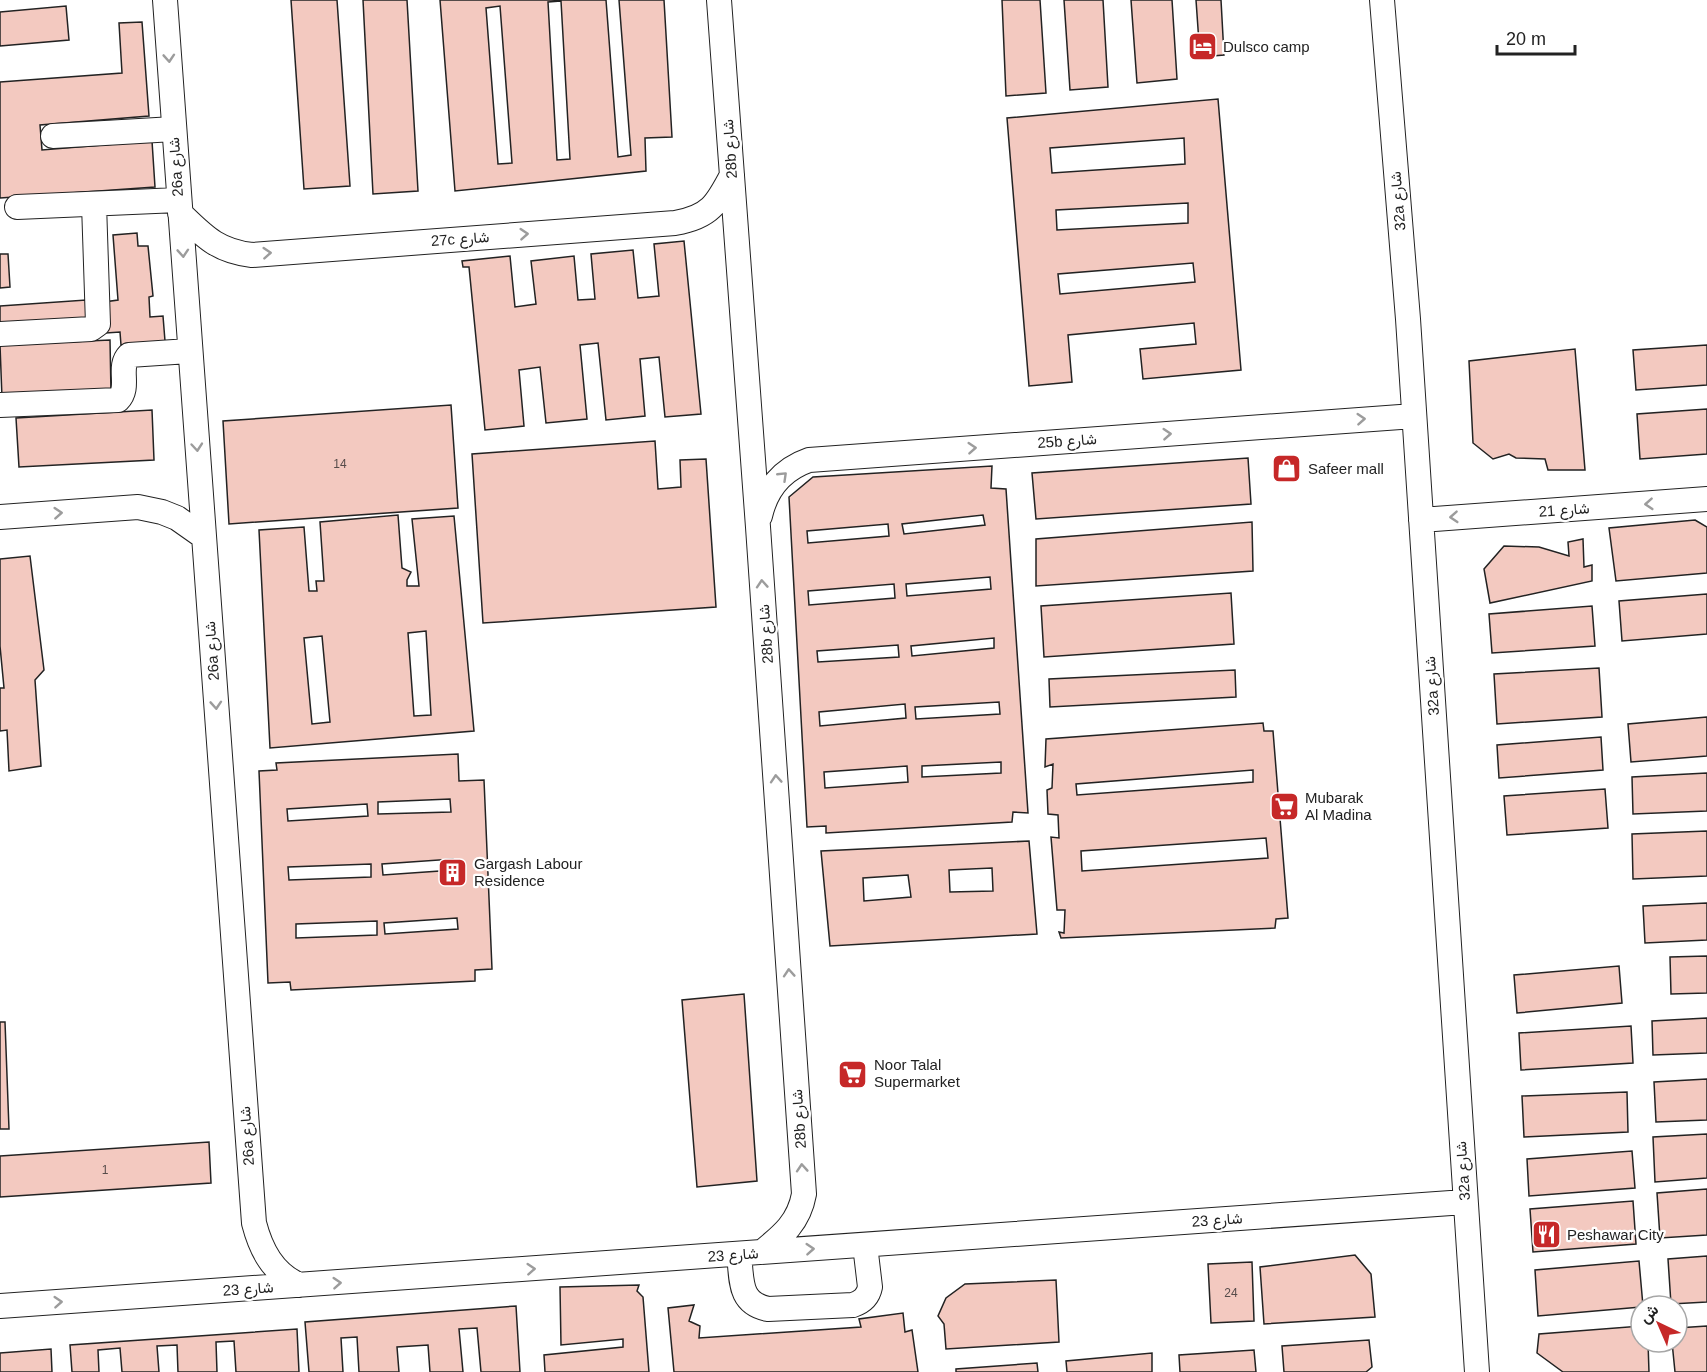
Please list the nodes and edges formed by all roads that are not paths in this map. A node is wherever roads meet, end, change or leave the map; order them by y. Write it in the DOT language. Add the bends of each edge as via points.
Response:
graph roads {
  1 [pos="165,0"];
  2 [pos="719,0"];
  3 [pos="1382,0"];
  4 [pos="174,129"];
  5 [pos="52,136"];
  6 [pos="732,174"];
  7 [pos="94,204"];
  8 [pos="17,207"];
  9 [pos="179,207"];
  10 [pos="0,334"];
  11 [pos="189,351"];
  12 [pos="0,405"];
  13 [pos="1414,416"];
  14 [pos="1707,500"];
  15 [pos="0,517"];
  16 [pos="1421,520"];
  17 [pos="758,527"];
  18 [pos="204,537"];
  19 [pos="1465,1202"];
  20 [pos="866,1245"];
  21 [pos="751,1253"];
  22 [pos="298,1285"];
  23 [pos="0,1306"];
  24 [pos="1477,1372"];
  1 -- 4 [label="street, 26a شارع, one-way"];
  2 -- 6 [label="street, 28b شارع"];
  3 -- 13 [label="street, 32a شارع"];
  4 -- 5 [label="street"];
  4 -- 9 [label="street, 26a شارع"];
  9 -- 6 [label="street, 27c شارع, one-way" via="217,246 239,253 263,254 685,221 718,201"];
  6 -- 17 [label="street, 28b شارع"];
  7 -- 8 [label="street"];
  7 -- 9 [label="street"];
  7 -- 10 [label="street" via="98,324 91,329"];
  9 -- 11 [label="street, 26a شارع, one-way"];
  11 -- 12 [label="street" via="129,354 124,364 124,389 118,399"];
  11 -- 18 [label="street, 26a شارع, one-way"];
  13 -- 16 [label="street, 32a شارع"];
  17 -- 13 [label="street, 25b شارع, one-way" via="775,483 786,471 808,460"];
  14 -- 16 [label="street, شارع 21, one-way"];
  15 -- 18 [label="street, one-way" via="138,507 177,518"];
  16 -- 19 [label="street, 32a شارع"];
  21 -- 17 [label="street, 28b شارع, one-way" via="786,1233 799,1214 804,1194"];
  18 -- 22 [label="street, 26a شارع, one-way" via="254,1223 266,1256 286,1279"];
  19 -- 20 [label="street, شارع 23"];
  19 -- 24 [label="street, 32a شارع"];
  21 -- 20 [label="street, شارع 23, one-way"];
  20 -- 21 [label="street" via="870,1287 865,1298 853,1305 768,1309 751,1303 744,1293"];
  22 -- 21 [label="street, شارع 23, one-way"];
  23 -- 22 [label="street, شارع 23, one-way"];
}
